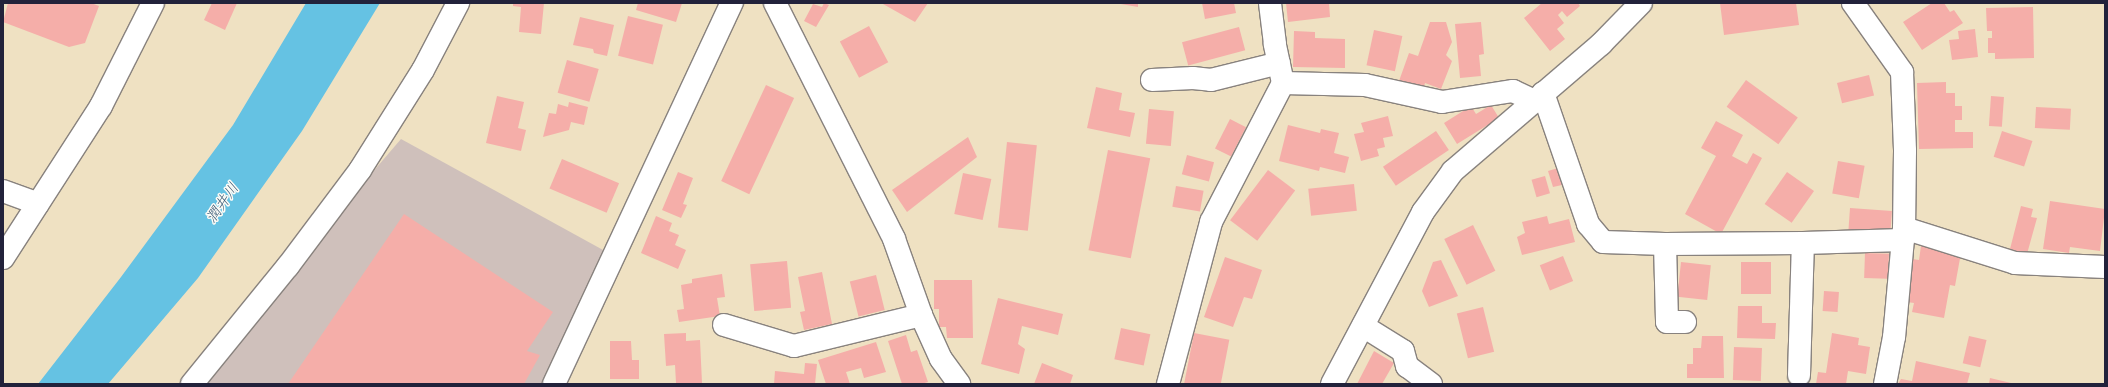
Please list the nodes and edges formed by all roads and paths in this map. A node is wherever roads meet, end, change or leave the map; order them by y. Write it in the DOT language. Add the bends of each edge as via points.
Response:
graph roads {
  1 [pos="154,3"];
  2 [pos="458,3"];
  3 [pos="732,3"];
  4 [pos="775,3"];
  5 [pos="1270,3"];
  6 [pos="1640,3"];
  7 [pos="1853,3"];
  8 [pos="1281,73"];
  9 [pos="1152,80"];
  10 [pos="1538,97"];
  11 [pos="3,191"];
  12 [pos="38,204"];
  13 [pos="1903,234"];
  14 [pos="1803,243"];
  15 [pos="1665,244"];
  16 [pos="3,258"];
  17 [pos="2105,267"];
  18 [pos="921,315"];
  19 [pos="1685,322"];
  20 [pos="724,326"];
  21 [pos="1363,326"];
  22 [pos="1799,375"];
  23 [pos="192,384"];
  24 [pos="554,384"];
  25 [pos="959,384"];
  26 [pos="1168,384"];
  27 [pos="1332,384"];
  28 [pos="1431,384"];
  29 [pos="1885,384"];
  1 -- 12 [label="street" via="101,106"];
  2 -- 23 [label="street" via="423,70 360,170 288,266"];
  3 -- 24 [label="street"];
  4 -- 18 [label="street" via="894,239"];
  5 -- 8 [label="street"];
  6 -- 10 [label="street" via="1601,44"];
  7 -- 13 [label="street" via="1902,72 1905,151"];
  8 -- 9 [label="street" via="1211,80"];
  8 -- 10 [label="street" via="1364,85 1442,102 1513,91"];
  8 -- 26 [label="street" via="1210,222"];
  10 -- 15 [label="street" via="1588,224 1603,242"];
  10 -- 21 [label="street" via="1453,171 1423,212"];
  11 -- 12 [label="street"];
  12 -- 16 [label="street"];
  13 -- 14 [label="street"];
  13 -- 17 [label="street" via="2015,263"];
  13 -- 29 [label="street" via="1894,337"];
  14 -- 15 [label="street"];
  14 -- 22 [label="street"];
  15 -- 19 [label="street" via="1667,322"];
  18 -- 20 [label="street" via="794,346"];
  18 -- 25 [label="street" via="942,359"];
  21 -- 27 [label="street"];
  21 -- 28 [label="street" via="1402,351 1407,366"];
}
